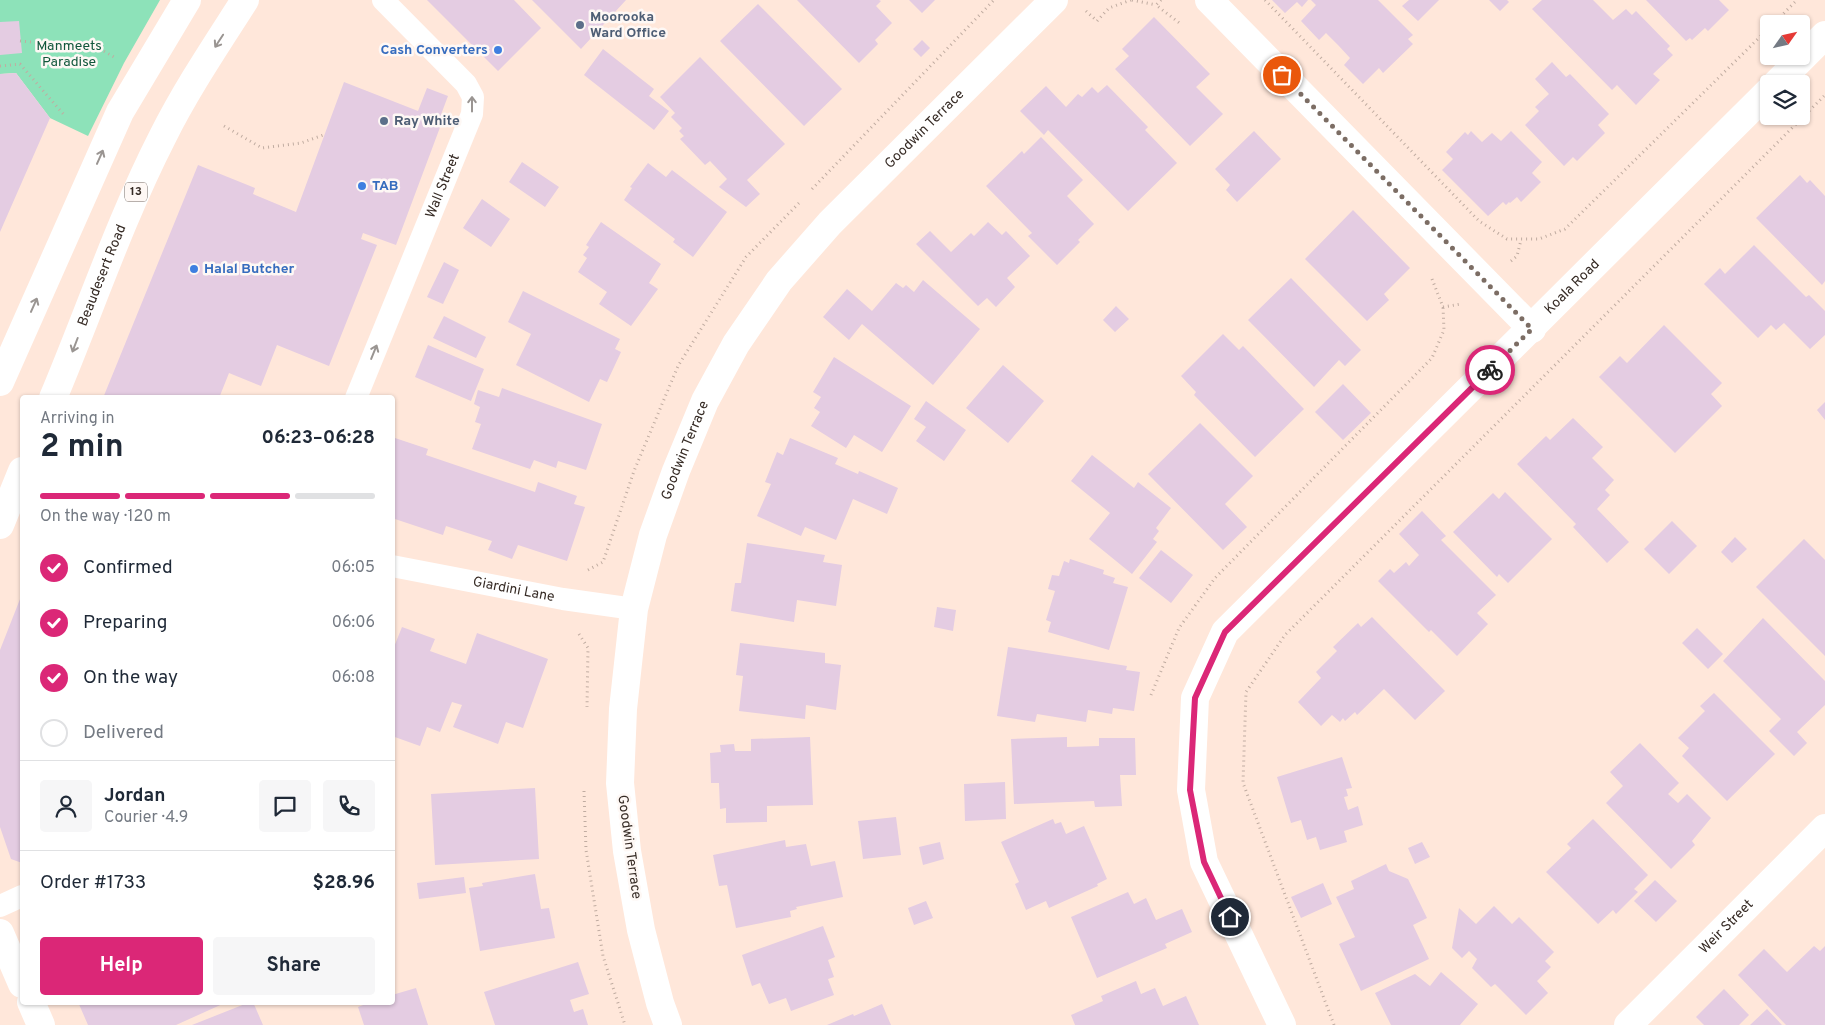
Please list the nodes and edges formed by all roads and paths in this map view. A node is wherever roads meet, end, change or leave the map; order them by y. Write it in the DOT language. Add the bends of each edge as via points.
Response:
graph roads {
  1 [pos="187,0"];
  2 [pos="246,0"];
  3 [pos="383,0"];
  4 [pos="1054,0"];
  5 [pos="1131,0"];
  6 [pos="1162,0"];
  7 [pos="1208,0"];
  8 [pos="1264,0"];
  9 [pos="1797,0"];
  10 [pos="1156,5"];
  11 [pos="1083,8"];
  12 [pos="1782,15"];
  13 [pos="1186,28"];
  14 [pos="1825,35"];
  15 [pos="1760,37"];
  16 [pos="20,41"];
  17 [pos="116,58"];
  18 [pos="0,66"];
  19 [pos="1785,75"];
  20 [pos="1825,95"];
  21 [pos="1760,100"];
  22 [pos="65,116"];
  23 [pos="224,126"];
  24 [pos="326,134"];
  25 [pos="1521,240"];
  26 [pos="1517,256"];
  27 [pos="1426,273"];
  28 [pos="1459,306"];
  29 [pos="1443,307"];
  30 [pos="1532,329"];
  31 [pos="0,382"];
  32 [pos="54,395"];
  33 [pos="357,395"];
  34 [pos="20,476"];
  35 [pos="0,525"];
  36 [pos="395,567"];
  37 [pos="634,609"];
  38 [pos="575,630"];
  39 [pos="1151,695"];
  40 [pos="586,717"];
  41 [pos="584,786"];
  42 [pos="1825,828"];
  43 [pos="20,897"];
  44 [pos="0,906"];
  45 [pos="0,933"];
  46 [pos="20,979"];
  47 [pos="32,1005"];
  48 [pos="41,1025"];
  49 [pos="625,1025"];
  50 [pos="668,1025"];
  51 [pos="1282,1025"];
  52 [pos="1334,1025"];
  53 [pos="1628,1025"];
  31 -- 1 [label="main road, one-way" via="120,112"];
  2 -- 32 [label="main road, Beaudesert Road / 13, one-way" via="203,65 163,136 125,217"];
  33 -- 3 [label="lane, Wall Street, one-way" via="472,114 473,97 466,84"];
  4 -- 37 [label="main road, Goodwin Terrace" via="830,222 779,282 741,336 705,401 676,470 653,535"];
  5 -- 10 [label="path"];
  5 -- 11 [label="path" via="1109,8 1097,21"];
  6 -- 10 [label="path"];
  7 -- 30 [label="main road"];
  8 -- 25 [label="path" via="1479,221 1507,239"];
  9 -- 12 [label="path"];
  10 -- 13 [label="path"];
  14 -- 19 [label="main road"];
  15 -- 25 [label="path" via="1565,229"];
  16 -- 17 [label="path" via="100,49"];
  18 -- 22 [label="path" via="20,64"];
  20 -- 52 [label="path" via="1284,635 1246,692 1243,782"];
  21 -- 30 [label="main road, Koala Road"];
  23 -- 24 [label="path" via="262,148 301,144"];
  25 -- 26 [label="path"];
  27 -- 29 [label="path" via="1433,280"];
  28 -- 29 [label="path"];
  29 -- 39 [label="path" via="1444,330 1432,358 1215,578 1179,628"];
  30 -- 51 [label="main road, Koala Road" via="1225,632 1195,698 1190,790 1204,862"];
  34 -- 35 [label="main road"];
  36 -- 37 [label="lane, Giardini Lane"];
  37 -- 50 [label="main road, Goodwin Terrace" via="623,709 620,783 627,850 642,930"];
  38 -- 40 [label="path" via="588,648"];
  41 -- 49 [label="path" via="586,850 604,956"];
  42 -- 53 [label="main road, Weir Street"];
  43 -- 44 [label="lane"];
  45 -- 46 [label="main road"];
  47 -- 48 [label="main road"];
}
